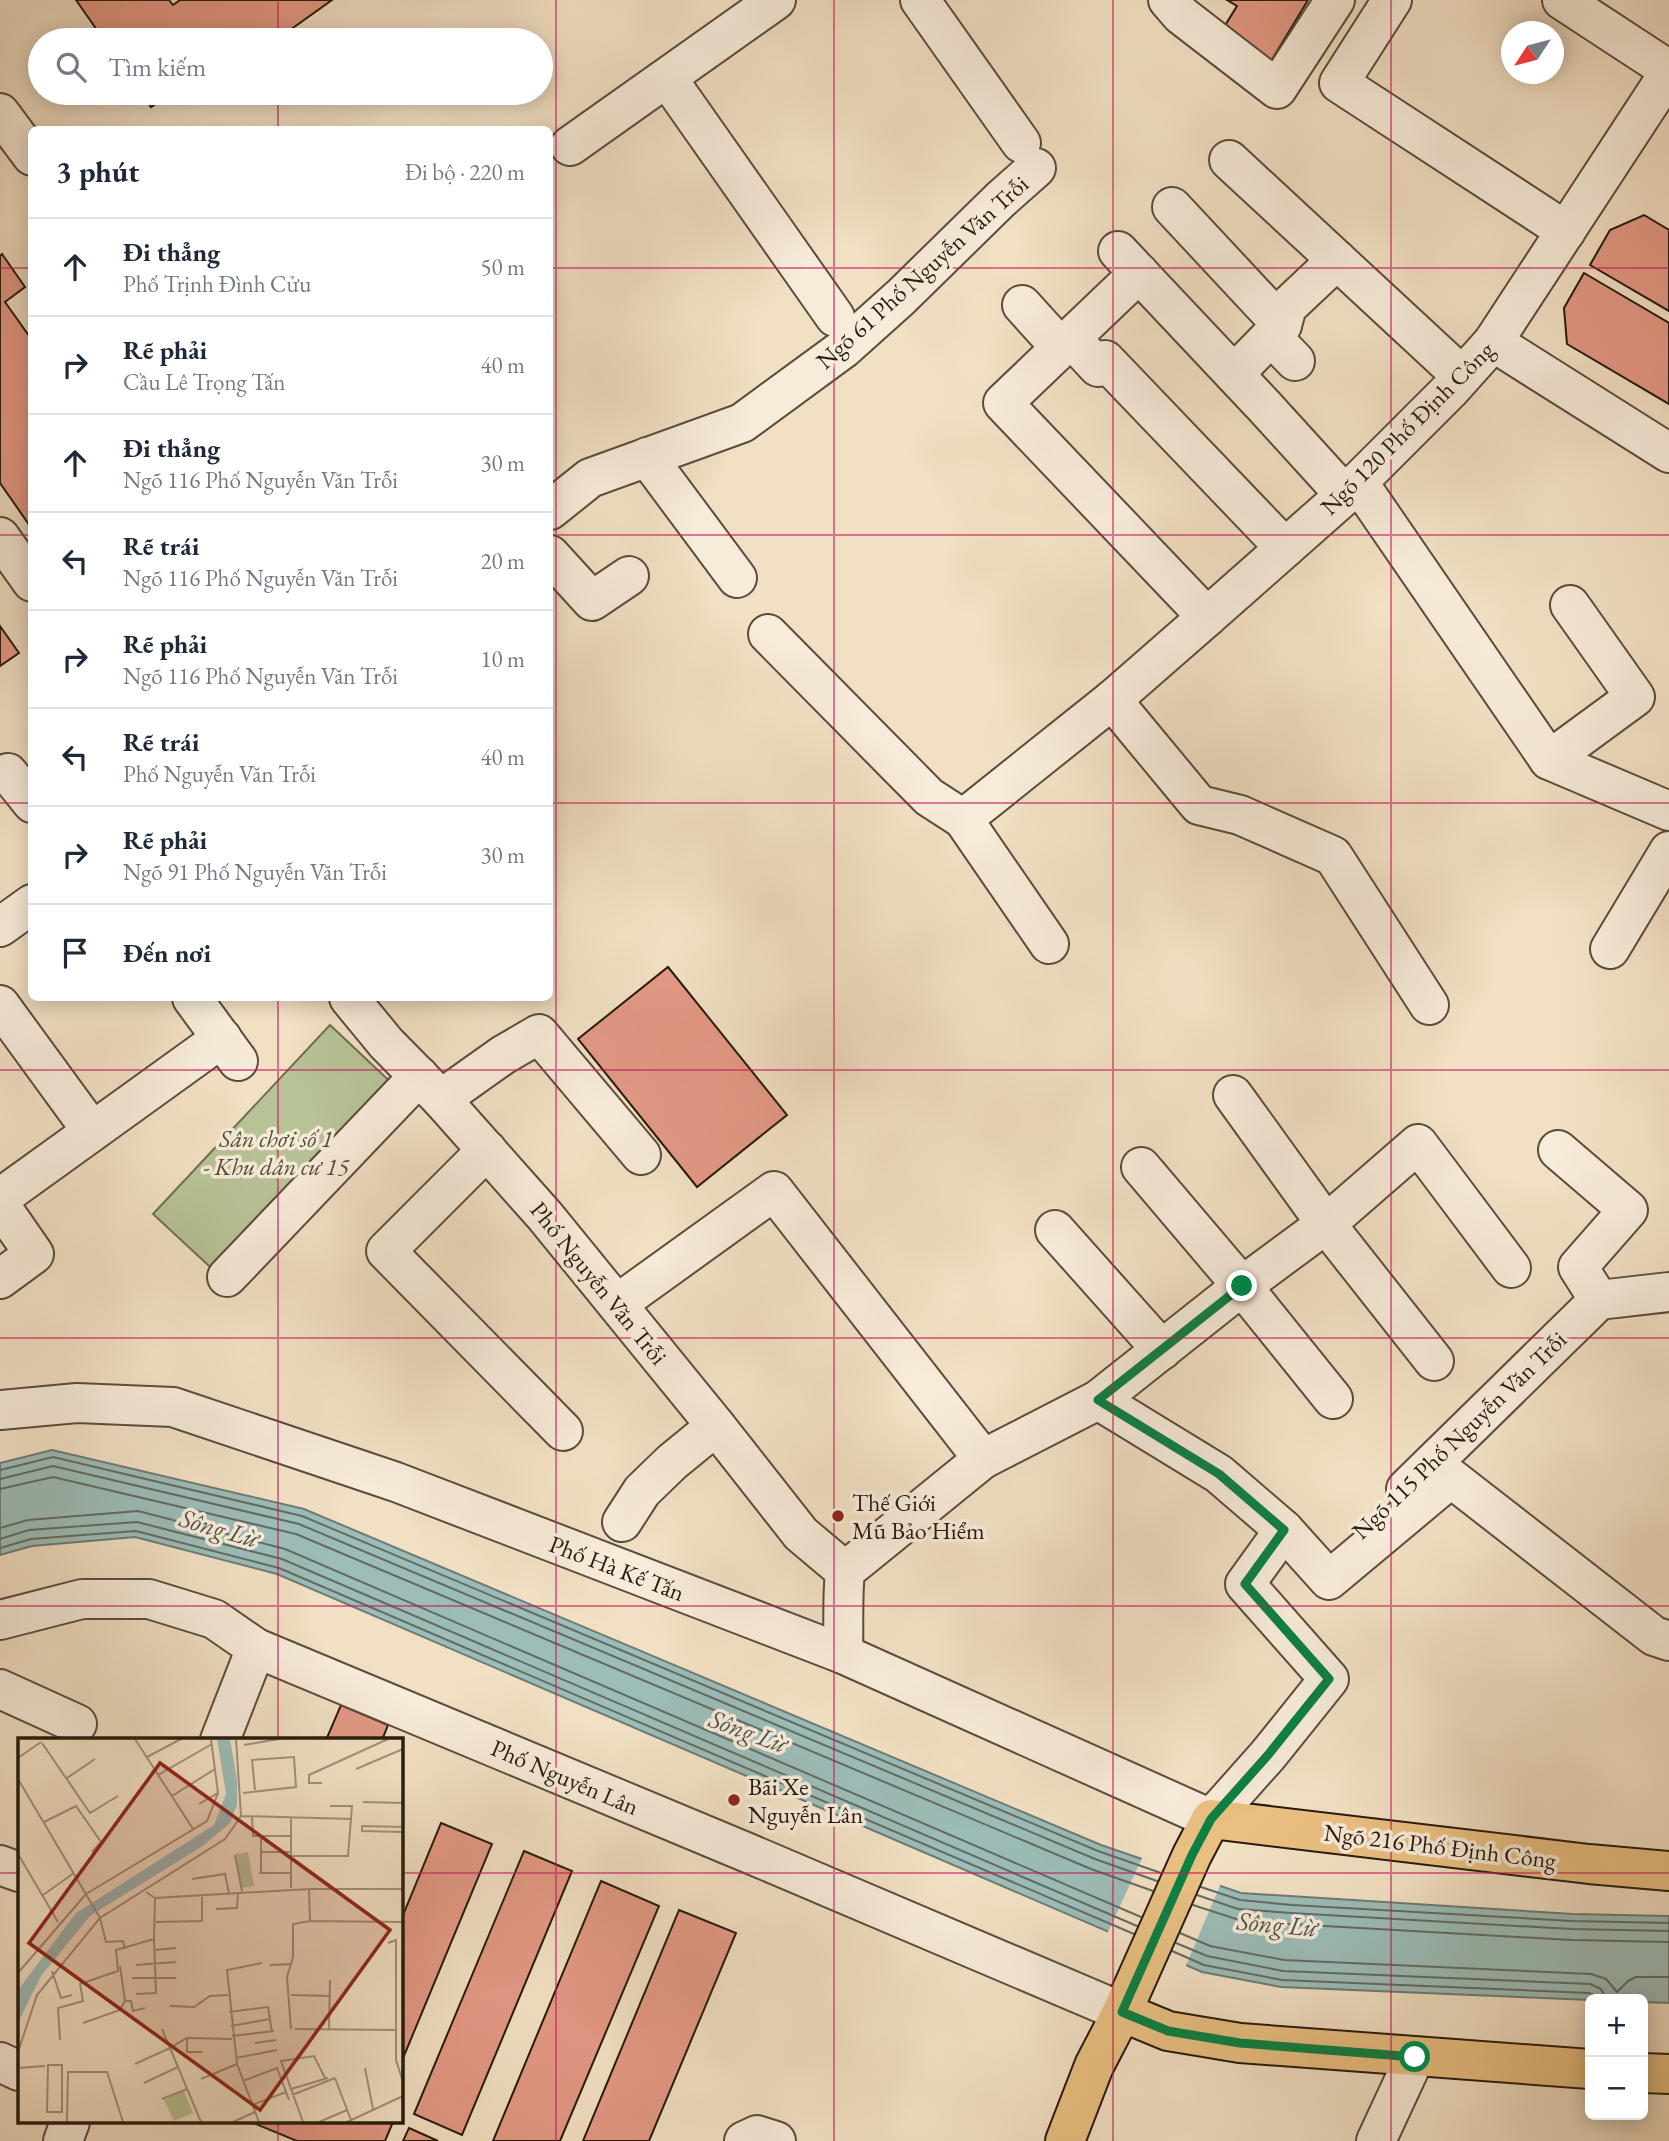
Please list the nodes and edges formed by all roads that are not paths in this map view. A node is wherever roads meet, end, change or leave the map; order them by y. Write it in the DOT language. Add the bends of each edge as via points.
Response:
graph roads {
  1 [pos="776,0"];
  2 [pos="920,0"];
  3 [pos="1168,0"];
  4 [pos="1335,0"];
  5 [pos="1392,0"];
  6 [pos="1562,0"];
  7 [pos="1669,72"];
  8 [pos="667,78"];
  9 [pos="0,113"];
  10 [pos="570,146"];
  11 [pos="28,151"];
  12 [pos="1228,160"];
  13 [pos="1172,207"];
  14 [pos="1566,231"];
  15 [pos="1337,260"];
  16 [pos="1022,305"];
  17 [pos="835,317"];
  18 [pos="1282,340"];
  19 [pos="1493,342"];
  20 [pos="1066,343"];
  21 [pos="1234,374"];
  22 [pos="1462,376"];
  23 [pos="1669,453"];
  24 [pos="647,457"];
  25 [pos="1351,489"];
  26 [pos="553,508"];
  27 [pos="0,537"];
  28 [pos="1285,548"];
  29 [pos="553,558"];
  30 [pos="28,576"];
  31 [pos="629,576"];
  32 [pos="737,578"];
  33 [pos="1570,605"];
  34 [pos="1207,617"];
  35 [pos="768,634"];
  36 [pos="1112,700"];
  37 [pos="1549,760"];
  38 [pos="8,773"];
  39 [pos="28,798"];
  40 [pos="1669,811"];
  41 [pos="963,819"];
  42 [pos="1669,851"];
  43 [pos="28,907"];
  44 [pos="0,927"];
  45 [pos="1049,944"];
  46 [pos="1610,949"];
  47 [pos="194,1001"];
  48 [pos="351,1001"];
  49 [pos="0,1005"];
  50 [pos="1429,1005"];
  51 [pos="430,1087"];
  52 [pos="1233,1095"];
  53 [pos="92,1131"];
  54 [pos="487,1150"];
  55 [pos="1558,1150"];
  56 [pos="641,1156"];
  57 [pos="1142,1167"];
  58 [pos="0,1198"];
  59 [pos="0,1205"];
  60 [pos="1326,1224"];
  61 [pos="1055,1230"];
  62 [pos="1511,1268"];
  63 [pos="228,1277"];
  64 [pos="0,1279"];
  65 [pos="1242,1286"];
  66 [pos="1669,1292"];
  67 [pos="1599,1300"];
  68 [pos="617,1304"];
  69 [pos="1162,1350"];
  70 [pos="1434,1361"];
  71 [pos="1333,1399"];
  72 [pos="1098,1400"];
  73 [pos="0,1409"];
  74 [pos="716,1426"];
  75 [pos="563,1431"];
  76 [pos="983,1459"];
  77 [pos="622,1522"];
  78 [pos="1284,1530"];
  79 [pos="845,1571"];
  80 [pos="1324,1575"];
  81 [pos="0,1620"];
  82 [pos="1669,1641"];
  83 [pos="256,1648"];
  84 [pos="843,1654"];
  85 [pos="0,1689"];
  86 [pos="78,1724"];
  87 [pos="221,1738"];
  88 [pos="1211,1819"];
  89 [pos="0,1864"];
  90 [pos="1669,1871"];
  91 [pos="18,1872"];
  92 [pos="1122,2012"];
  93 [pos="1415,2057"];
  94 [pos="0,2062"];
  95 [pos="1585,2069"];
  96 [pos="18,2071"];
  97 [pos="1648,2073"];
  98 [pos="1669,2074"];
  99 [pos="69,2124"];
  100 [pos="63,2141"];
  101 [pos="744,2141"];
  102 [pos="776,2141"];
  103 [pos="1065,2141"];
  104 [pos="1376,2141"];
  1 -- 8 [label="street"];
  2 -- 24 [label="street, Ngõ 61 Phố Nguyễn Văn Trỗi" via="1029,155 1000,200 832,357 742,424"];
  3 -- 4 [label="street" via="1277,89"];
  5 -- 14 [label="street" via="1339,83"];
  6 -- 7 [label="street"];
  7 -- 14 [label="street, Ngõ 120 Phố Định Công"];
  8 -- 10 [label="street"];
  8 -- 17 [label="street"];
  9 -- 11 [label="street"];
  12 -- 15 [label="street"];
  13 -- 18 [label="street"];
  14 -- 19 [label="street, Ngõ 120 Phố Định Công"];
  15 -- 18 [label="street" via="1287,307"];
  15 -- 22 [label="street"];
  16 -- 20 [label="street"];
  18 -- 21 [label="street"];
  19 -- 22 [label="street, Ngõ 120 Phố Định Công"];
  19 -- 23 [label="street"];
  20 -- 21 [label="street" via="1129,262"];
  20 -- 28 [label="street" via="1098,367 1105,360"];
  20 -- 34 [label="street" via="1003,403"];
  21 -- 25 [label="street"];
  22 -- 25 [label="street, Ngõ 120 Phố Định Công"];
  24 -- 26 [label="street, Ngõ 61 Phố Nguyễn Văn Trỗi" via="590,478"];
  24 -- 32 [label="street"];
  25 -- 28 [label="street, Ngõ 120 Phố Định Công"];
  25 -- 37 [label="street"];
  27 -- 30 [label="street"];
  28 -- 34 [label="street, Ngõ 120 Phố Định Công"];
  29 -- 31 [label="street" via="592,601"];
  33 -- 37 [label="street" via="1635,697"];
  34 -- 36 [label="street, Ngõ 120 Phố Định Công"];
  35 -- 41 [label="street" via="929,797"];
  36 -- 41 [label="street, Ngõ 120 Phố Định Công"];
  36 -- 50 [label="street" via="1199,805 1240,816 1332,856"];
  37 -- 40 [label="street"];
  38 -- 39 [label="street"];
  41 -- 45 [label="street"];
  42 -- 46 [label="street"];
  43 -- 44 [label="street"];
  47 -- 53 [label="street" via="230,1049"];
  48 -- 51 [label="street, Phố Nguyễn Văn Trỗi"];
  49 -- 53 [label="street"];
  51 -- 54 [label="street, Phố Nguyễn Văn Trỗi"];
  51 -- 56 [label="street" via="539,1034"];
  51 -- 63 [label="street"];
  52 -- 60 [label="street"];
  53 -- 58 [label="street"];
  54 -- 68 [label="street, Phố Nguyễn Văn Trỗi"];
  54 -- 75 [label="street" via="386,1251"];
  55 -- 67 [label="street" via="1628,1210 1578,1267"];
  57 -- 65 [label="street"];
  59 -- 64 [label="street" via="34,1254"];
  60 -- 62 [label="street" via="1418,1144"];
  60 -- 65 [label="street"];
  60 -- 70 [label="street"];
  61 -- 69 [label="street"];
  65 -- 69 [label="street"];
  65 -- 71 [label="street"];
  66 -- 67 [label="street"];
  67 -- 80 [label="street, Ngõ 115 Phố Nguyễn Văn Trỗi"];
  68 -- 74 [label="street, Phố Nguyễn Văn Trỗi"];
  68 -- 76 [label="street" via="775,1191"];
  69 -- 72 [label="street"];
  72 -- 76 [label="street"];
  72 -- 78 [label="street" via="1219,1474"];
  73 -- 84 [label="street, Phố Hà Kế Tấn" via="77,1403 173,1407 396,1482"];
  74 -- 77 [label="street" via="642,1490"];
  74 -- 79 [label="street, Phố Nguyễn Văn Trỗi" via="801,1534"];
  76 -- 79 [label="street"];
  78 -- 80 [label="street"];
  78 -- 88 [label="street" via="1245,1584 1329,1679"];
  79 -- 84 [label="street"];
  80 -- 82 [label="street" via="1451,1478 1654,1636"];
  81 -- 83 [label="street, Phố Nguyễn Lân" via="82,1599 149,1599 214,1619"];
  83 -- 87 [label="street"];
  83 -- 92 [label="street, Phố Nguyễn Lân" via="744,1863"];
  84 -- 88 [label="street, Phố Hà Kế Tấn"];
  85 -- 86 [label="street"];
  88 -- 90 [label="main road, Ngõ 216 Phố Định Công"];
  88 -- 92 [label="main road"];
  89 -- 91 [label="street"];
  92 -- 93 [label="main road" via="1168,2031 1240,2043"];
  92 -- 103 [label="main road" via="1094,2066"];
  93 -- 95 [label="main road"];
  93 -- 104 [label="street"];
  94 -- 96 [label="street"];
  97 -- 98 [label="main road"];
  99 -- 100 [label="street"];
  101 -- 102 [label="street" via="757,2135"];
}
